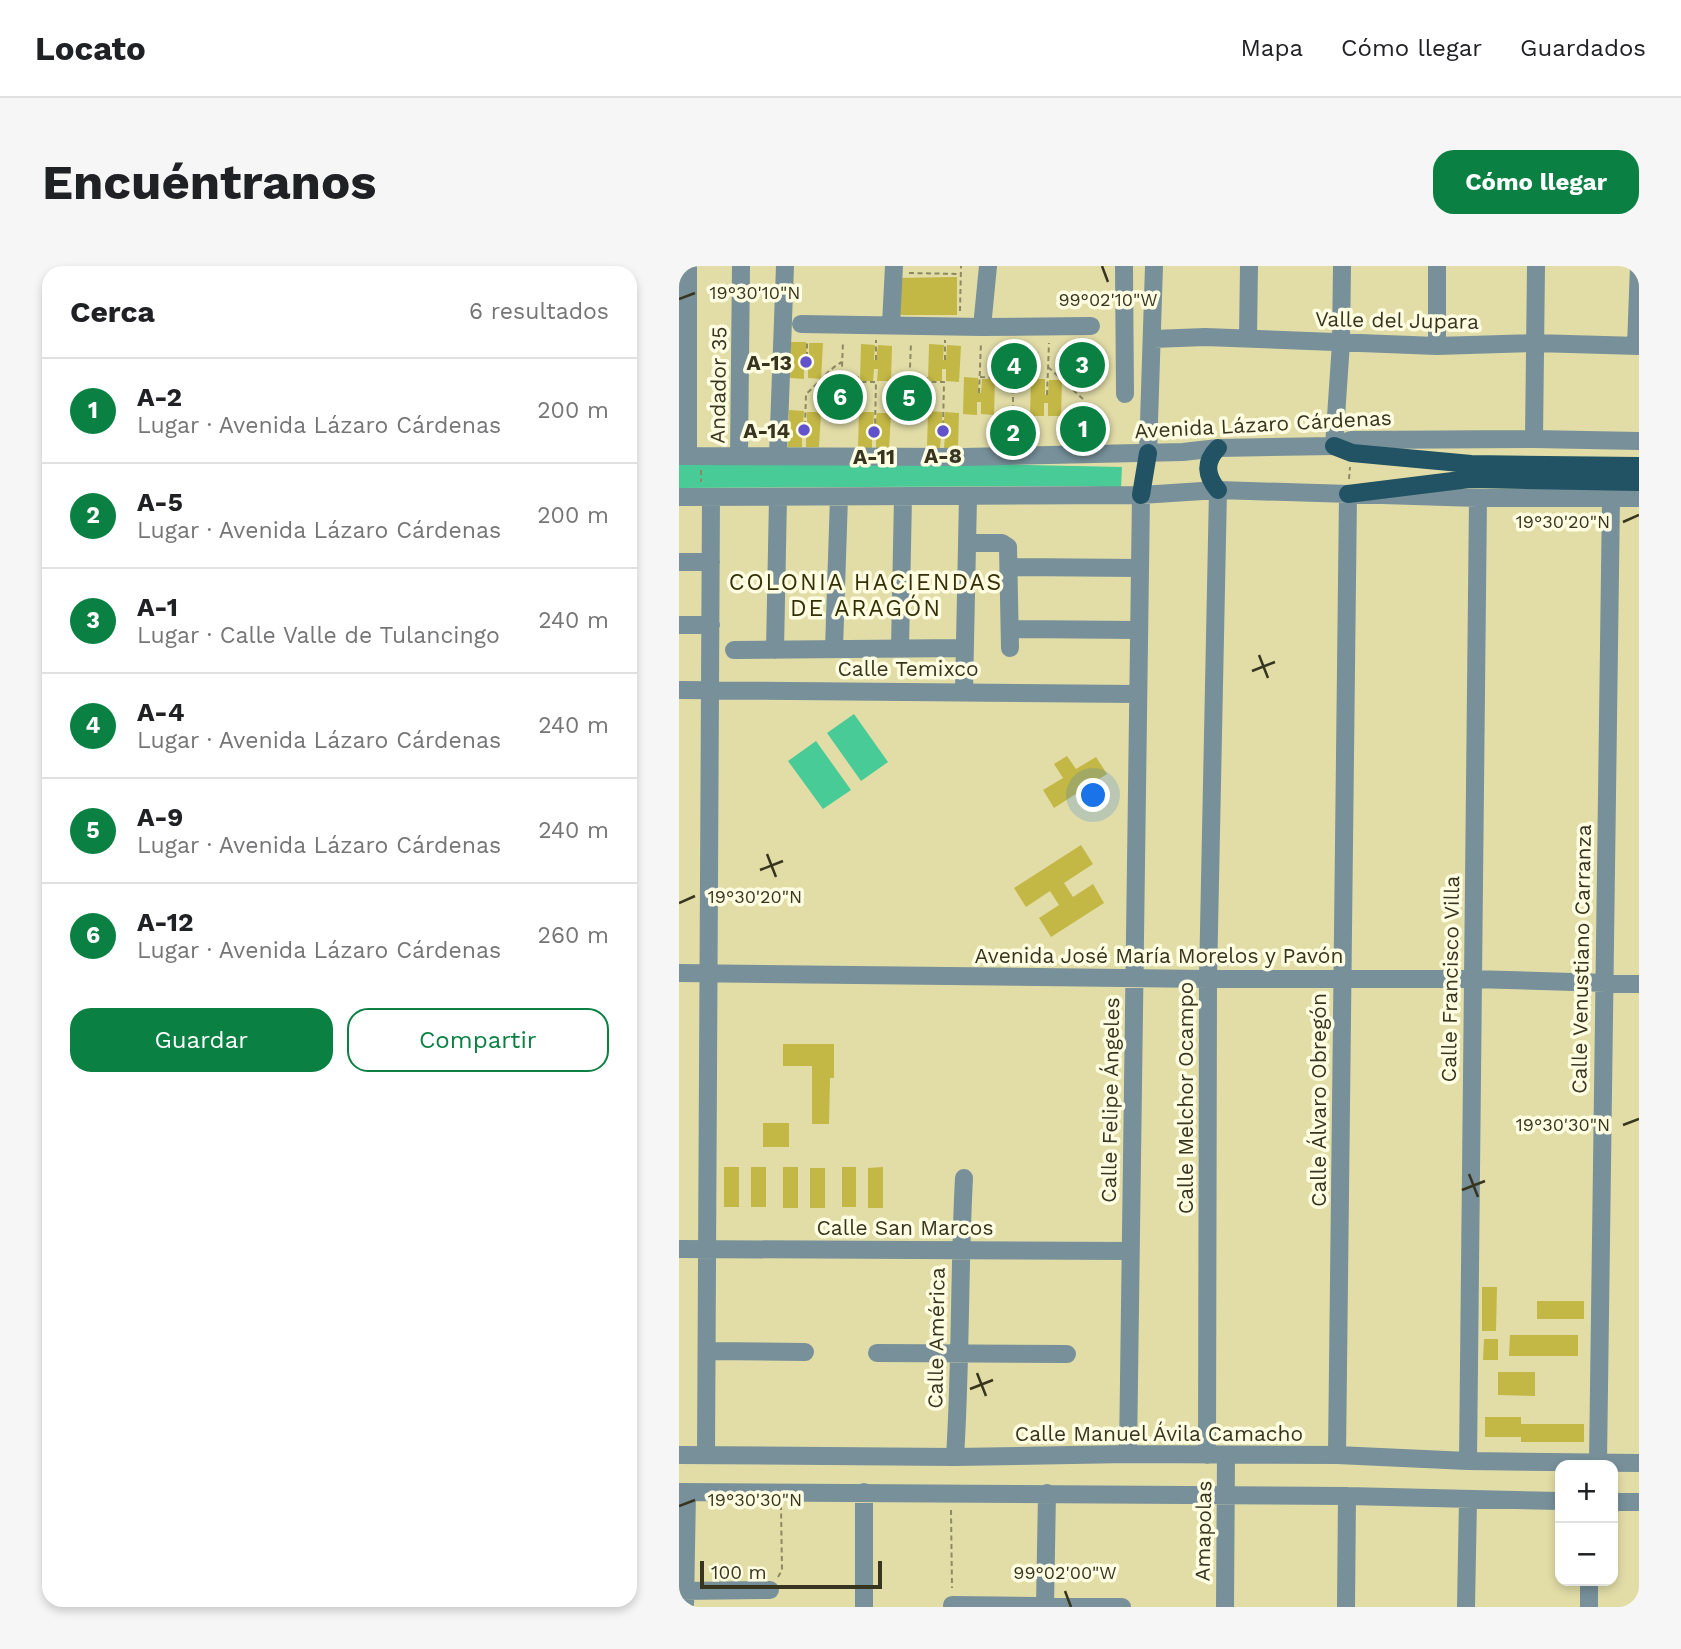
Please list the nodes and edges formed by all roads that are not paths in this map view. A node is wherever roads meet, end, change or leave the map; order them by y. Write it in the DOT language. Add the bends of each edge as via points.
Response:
graph roads {
  1 [pos="785,266"];
  2 [pos="988,266"];
  3 [pos="1124,266"];
  4 [pos="1154,266"];
  5 [pos="1249,266"];
  6 [pos="1342,266"];
  7 [pos="1437,266"];
  8 [pos="1536,266"];
  9 [pos="1639,266"];
  10 [pos="688,269"];
  11 [pos="742,269"];
  12 [pos="897,270"];
  13 [pos="891,324"];
  14 [pos="804,331"];
  15 [pos="981,334"];
  16 [pos="1087,334"];
  17 [pos="1153,338"];
  18 [pos="1248,338"];
  19 [pos="1341,343"];
  20 [pos="1535,343"];
  21 [pos="1437,346"];
  22 [pos="1638,346"];
  23 [pos="1125,394"];
  24 [pos="1534,439"];
  25 [pos="1639,442"];
  26 [pos="1334,446"];
  27 [pos="1218,448"];
  28 [pos="1148,453"];
  29 [pos="739,455"];
  30 [pos="778,455"];
  31 [pos="689,456"];
  32 [pos="1639,466"];
  33 [pos="1470,472"];
  34 [pos="1639,482"];
  35 [pos="1218,490"];
  36 [pos="1348,494"];
  37 [pos="1140,495"];
  38 [pos="679,497"];
  39 [pos="706,497"];
  40 [pos="839,497"];
  41 [pos="903,497"];
  42 [pos="968,497"];
  43 [pos="778,498"];
  44 [pos="1478,498"];
  45 [pos="1611,498"];
  46 [pos="1639,498"];
  47 [pos="967,544"];
  48 [pos="679,562"];
  49 [pos="711,562"];
  50 [pos="1009,567"];
  51 [pos="1139,568"];
  52 [pos="679,625"];
  53 [pos="711,625"];
  54 [pos="1010,629"];
  55 [pos="1137,630"];
  56 [pos="900,648"];
  57 [pos="965,648"];
  58 [pos="1010,648"];
  59 [pos="834,649"];
  60 [pos="734,650"];
  61 [pos="775,650"];
  62 [pos="679,690"];
  63 [pos="710,690"];
  64 [pos="964,691"];
  65 [pos="1137,694"];
  66 [pos="679,974"];
  67 [pos="709,974"];
  68 [pos="1135,978"];
  69 [pos="1208,979"];
  70 [pos="1341,979"];
  71 [pos="1472,979"];
  72 [pos="1604,984"];
  73 [pos="1639,984"];
  74 [pos="964,1178"];
  75 [pos="679,1249"];
  76 [pos="708,1249"];
  77 [pos="960,1250"];
  78 [pos="1130,1251"];
  79 [pos="707,1351"];
  80 [pos="805,1352"];
  81 [pos="960,1352"];
  82 [pos="877,1353"];
  83 [pos="1067,1354"];
  84 [pos="1128,1454"];
  85 [pos="679,1455"];
  86 [pos="706,1455"];
  87 [pos="1207,1455"];
  88 [pos="1226,1455"];
  89 [pos="1337,1455"];
  90 [pos="955,1457"];
  91 [pos="1598,1460"];
  92 [pos="1468,1461"];
  93 [pos="1555,1462"];
  94 [pos="1618,1462"];
  95 [pos="1639,1463"];
  96 [pos="683,1492"];
  97 [pos="864,1492"];
  98 [pos="1047,1493"];
  99 [pos="1226,1495"];
  100 [pos="1347,1496"];
  101 [pos="1468,1500"];
  102 [pos="1555,1501"];
  103 [pos="1618,1502"];
  104 [pos="1639,1502"];
  105 [pos="1589,1586"];
  106 [pos="770,1590"];
  107 [pos="683,1596"];
  108 [pos="952,1605"];
  109 [pos="1045,1606"];
  110 [pos="864,1607"];
  111 [pos="1122,1607"];
  112 [pos="1224,1607"];
  113 [pos="1346,1607"];
  114 [pos="1466,1607"];
  115 [pos="1588,1607"];
  1 -- 30 [label="street"];
  2 -- 15 [label="street"];
  3 -- 23 [label="street"];
  4 -- 17 [label="street"];
  5 -- 18 [label="street"];
  6 -- 19 [label="street"];
  7 -- 21 [label="street"];
  8 -- 20 [label="street"];
  9 -- 22 [label="street"];
  10 -- 31 [label="street"];
  11 -- 29 [label="street, Andador 35"];
  12 -- 13 [label="street"];
  13 -- 14 [label="street"];
  13 -- 15 [label="street"];
  15 -- 16 [label="street"];
  17 -- 18 [label="street, Valle del Jupara"];
  17 -- 28 [label="street"];
  18 -- 19 [label="street, Valle del Jupara"];
  19 -- 21 [label="street, Valle del Jupara"];
  19 -- 26 [label="street"];
  20 -- 21 [label="street, Valle del Jupara"];
  20 -- 22 [label="street, Valle del Jupara"];
  20 -- 24 [label="street"];
  24 -- 25 [label="street, Avenida Lázaro Cárdenas"];
  24 -- 26 [label="street, Avenida Lázaro Cárdenas" via="1351,440"];
  26 -- 27 [label="street, Avenida Lázaro Cárdenas"];
  26 -- 33 [label="main road"];
  27 -- 28 [label="street, Avenida Lázaro Cárdenas"];
  27 -- 35 [label="main road" via="1207,467"];
  28 -- 30 [label="street, Avenida Lázaro Cárdenas"];
  28 -- 37 [label="main road"];
  29 -- 30 [label="street, Avenida Lázaro Cárdenas"];
  29 -- 31 [label="street, Avenida Lázaro Cárdenas"];
  32 -- 33 [label="main road"];
  33 -- 34 [label="main road"];
  33 -- 36 [label="main road"];
  35 -- 36 [label="street"];
  35 -- 37 [label="street"];
  35 -- 69 [label="street, Calle Melchor Ocampo"];
  36 -- 44 [label="street"];
  36 -- 70 [label="street, Calle Álvaro Obregón"];
  37 -- 42 [label="street"];
  37 -- 51 [label="street, Calle Felipe Ángeles"];
  38 -- 39 [label="street"];
  39 -- 43 [label="street"];
  39 -- 49 [label="street"];
  40 -- 41 [label="street"];
  40 -- 43 [label="street"];
  40 -- 59 [label="street"];
  41 -- 42 [label="street"];
  41 -- 56 [label="street"];
  42 -- 47 [label="street"];
  43 -- 61 [label="street"];
  44 -- 45 [label="street"];
  44 -- 71 [label="street, Calle Francisco Villa"];
  45 -- 46 [label="street"];
  45 -- 72 [label="street, Calle Venustiano Carranza"];
  47 -- 50 [label="street" via="1005,544"];
  47 -- 57 [label="street"];
  48 -- 49 [label="street"];
  49 -- 53 [label="street"];
  50 -- 51 [label="street"];
  50 -- 54 [label="street"];
  51 -- 55 [label="street, Calle Felipe Ángeles"];
  52 -- 53 [label="street"];
  53 -- 63 [label="street"];
  54 -- 55 [label="street"];
  54 -- 58 [label="street"];
  55 -- 65 [label="street, Calle Felipe Ángeles"];
  56 -- 57 [label="street"];
  56 -- 59 [label="street"];
  57 -- 64 [label="street"];
  59 -- 61 [label="street"];
  60 -- 61 [label="street"];
  62 -- 63 [label="street, Calle Temixco"];
  63 -- 64 [label="street, Calle Temixco"];
  63 -- 67 [label="street"];
  64 -- 65 [label="street, Calle Temixco"];
  65 -- 68 [label="street, Calle Felipe Ángeles"];
  66 -- 67 [label="street, Avenida José María Morelos y Pavón"];
  67 -- 68 [label="street, Avenida José María Morelos y Pavón"];
  67 -- 76 [label="street"];
  68 -- 69 [label="street, Avenida José María Morelos y Pavón"];
  68 -- 78 [label="street, Calle Felipe Ángeles"];
  69 -- 70 [label="street, Avenida José María Morelos y Pavón"];
  69 -- 87 [label="street, Calle Melchor Ocampo"];
  70 -- 71 [label="street, Avenida José María Morelos y Pavón"];
  70 -- 89 [label="street, Calle Álvaro Obregón"];
  71 -- 72 [label="street, Avenida José María Morelos y Pavón"];
  71 -- 92 [label="street, Calle Francisco Villa"];
  72 -- 73 [label="street, Avenida José María Morelos y Pavón"];
  72 -- 91 [label="street, Calle Venustiano Carranza"];
  74 -- 77 [label="street, Calle América"];
  75 -- 76 [label="street, Calle San Marcos"];
  76 -- 77 [label="street, Calle San Marcos"];
  76 -- 79 [label="street"];
  77 -- 78 [label="street, Calle San Marcos"];
  77 -- 81 [label="street, Calle América"];
  78 -- 84 [label="street, Calle Felipe Ángeles"];
  79 -- 80 [label="street"];
  79 -- 86 [label="street"];
  81 -- 82 [label="street"];
  81 -- 83 [label="street"];
  81 -- 90 [label="street, Calle América"];
  84 -- 87 [label="street, Calle Manuel Ávila Camacho"];
  84 -- 90 [label="street, Calle Manuel Ávila Camacho"];
  85 -- 86 [label="street, Calle Manuel Ávila Camacho"];
  86 -- 90 [label="street, Calle Manuel Ávila Camacho"];
  87 -- 88 [label="street, Calle Manuel Ávila Camacho"];
  88 -- 89 [label="street, Calle Manuel Ávila Camacho"];
  88 -- 99 [label="street, Amapolas"];
  89 -- 92 [label="street, Calle Manuel Ávila Camacho"];
  92 -- 93 [label="street, Calle Manuel Ávila Camacho"];
  94 -- 95 [label="street, Calle Manuel Ávila Camacho"];
  96 -- 97 [label="street"];
  96 -- 107 [label="street"];
  97 -- 98 [label="street"];
  97 -- 110 [label="street"];
  98 -- 99 [label="street"];
  98 -- 109 [label="street"];
  99 -- 100 [label="street"];
  99 -- 112 [label="street, Amapolas"];
  100 -- 101 [label="street"];
  100 -- 113 [label="street"];
  101 -- 102 [label="street"];
  101 -- 114 [label="street"];
  103 -- 104 [label="street"];
  105 -- 115 [label="street"];
  106 -- 107 [label="street"];
  108 -- 109 [label="street"];
  109 -- 111 [label="street"];
}
